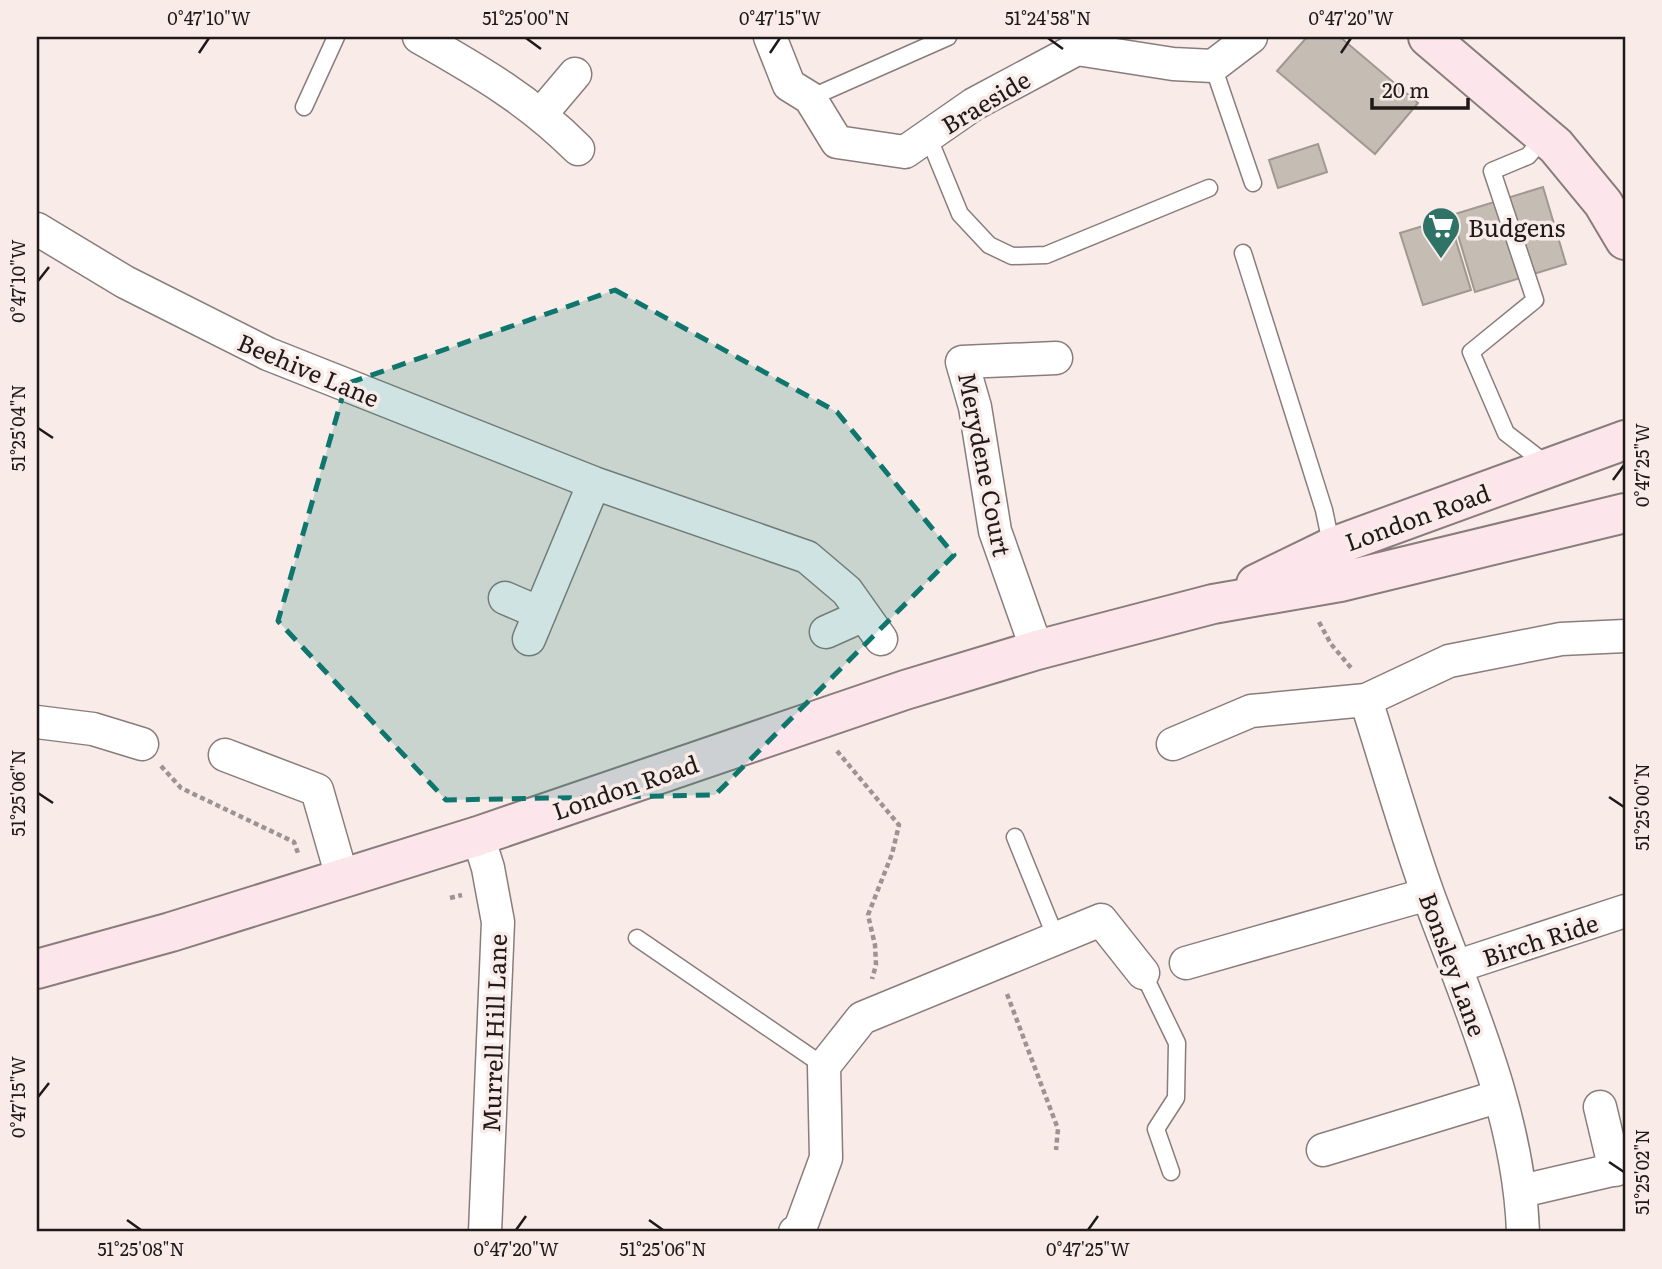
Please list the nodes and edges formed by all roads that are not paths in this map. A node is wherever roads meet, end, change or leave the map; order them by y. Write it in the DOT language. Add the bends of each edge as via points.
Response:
graph roads {
  1 [pos="336,37"];
  2 [pos="419,37"];
  3 [pos="770,37"];
  4 [pos="948,37"];
  5 [pos="1251,37"];
  6 [pos="1445,42"];
  7 [pos="1073,43"];
  8 [pos="1213,66"];
  9 [pos="575,74"];
  10 [pos="810,98"];
  11 [pos="304,107"];
  12 [pos="542,113"];
  13 [pos="928,136"];
  14 [pos="1546,136"];
  15 [pos="578,149"];
  16 [pos="1253,183"];
  17 [pos="1209,188"];
  18 [pos="37,229"];
  19 [pos="1625,240"];
  20 [pos="1243,253"];
  21 [pos="1056,358"];
  22 [pos="1625,440"];
  23 [pos="1551,467"];
  24 [pos="594,484"];
  25 [pos="1625,513"];
  26 [pos="1336,564"];
  27 [pos="505,598"];
  28 [pos="826,632"];
  29 [pos="1625,636"];
  30 [pos="1037,650"];
  31 [pos="1366,700"];
  32 [pos="37,722"];
  33 [pos="142,744"];
  34 [pos="1173,744"];
  35 [pos="225,755"];
  36 [pos="478,836"];
  37 [pos="1015,837"];
  38 [pos="342,877"];
  39 [pos="1428,894"];
  40 [pos="1625,911"];
  41 [pos="637,938"];
  42 [pos="1056,938"];
  43 [pos="1186,963"];
  44 [pos="1455,967"];
  45 [pos="37,969"];
  46 [pos="1143,973"];
  47 [pos="824,1066"];
  48 [pos="1500,1096"];
  49 [pos="1600,1107"];
  50 [pos="1323,1150"];
  51 [pos="1620,1169"];
  52 [pos="1171,1172"];
  53 [pos="1522,1191"];
  54 [pos="485,1232"];
  55 [pos="795,1232"];
  56 [pos="1523,1232"];
  1 -- 11 [label="lane"];
  2 -- 12 [label="street"];
  3 -- 10 [label="street, Braeside" via="789,85"];
  4 -- 10 [label="lane"];
  5 -- 8 [label="street"];
  6 -- 14 [label="main road"];
  7 -- 8 [label="street, Braeside" via="1173,64"];
  7 -- 13 [label="street, Braeside"];
  8 -- 16 [label="lane"];
  9 -- 12 [label="street"];
  10 -- 13 [label="street, Braeside" via="837,142 905,152"];
  12 -- 15 [label="street"];
  13 -- 17 [label="lane" via="960,214 989,245 1012,256 1046,255"];
  14 -- 19 [label="main road" via="1603,203"];
  14 -- 23 [label="lane" via="1528,156 1492,171 1535,300 1471,352 1506,433"];
  18 -- 24 [label="street, Beehive Lane" via="125,282 268,354"];
  20 -- 26 [label="lane" via="1324,510"];
  21 -- 30 [label="street, Merydene Court" via="962,362 975,407 995,531"];
  22 -- 23 [label="main road, London Road"];
  23 -- 26 [label="main road, London Road"];
  24 -- 27 [label="street" via="535,626"];
  24 -- 28 [label="street, Beehive Lane" via="807,557 847,591 872,627"];
  25 -- 26 [label="main road, London Road" via="1456,551"];
  26 -- 30 [label="main road, London Road" via="1213,604"];
  29 -- 31 [label="street" via="1562,639 1449,661"];
  30 -- 36 [label="main road, London Road" via="905,690"];
  31 -- 34 [label="street" via="1251,711"];
  31 -- 39 [label="street, Bonsley Lane"];
  32 -- 33 [label="street" via="93,729"];
  35 -- 38 [label="street" via="317,790"];
  36 -- 38 [label="main road, London Road"];
  36 -- 54 [label="street, Murrell Hill Lane" via="498,922"];
  37 -- 42 [label="lane"];
  38 -- 45 [label="main road, London Road" via="172,932"];
  39 -- 43 [label="street"];
  39 -- 44 [label="street, Bonsley Lane"];
  40 -- 44 [label="street, Birch Ride"];
  41 -- 47 [label="lane"];
  42 -- 46 [label="street" via="1101,920"];
  42 -- 47 [label="street" via="866,1016"];
  44 -- 48 [label="street, Bonsley Lane"];
  46 -- 52 [label="lane" via="1177,1043 1176,1098 1156,1129"];
  47 -- 55 [label="street" via="826,1158"];
  48 -- 50 [label="street"];
  48 -- 53 [label="street, Bonsley Lane"];
  49 -- 51 [label="street"];
  51 -- 53 [label="street"];
  53 -- 56 [label="street, Bonsley Lane"];
}
